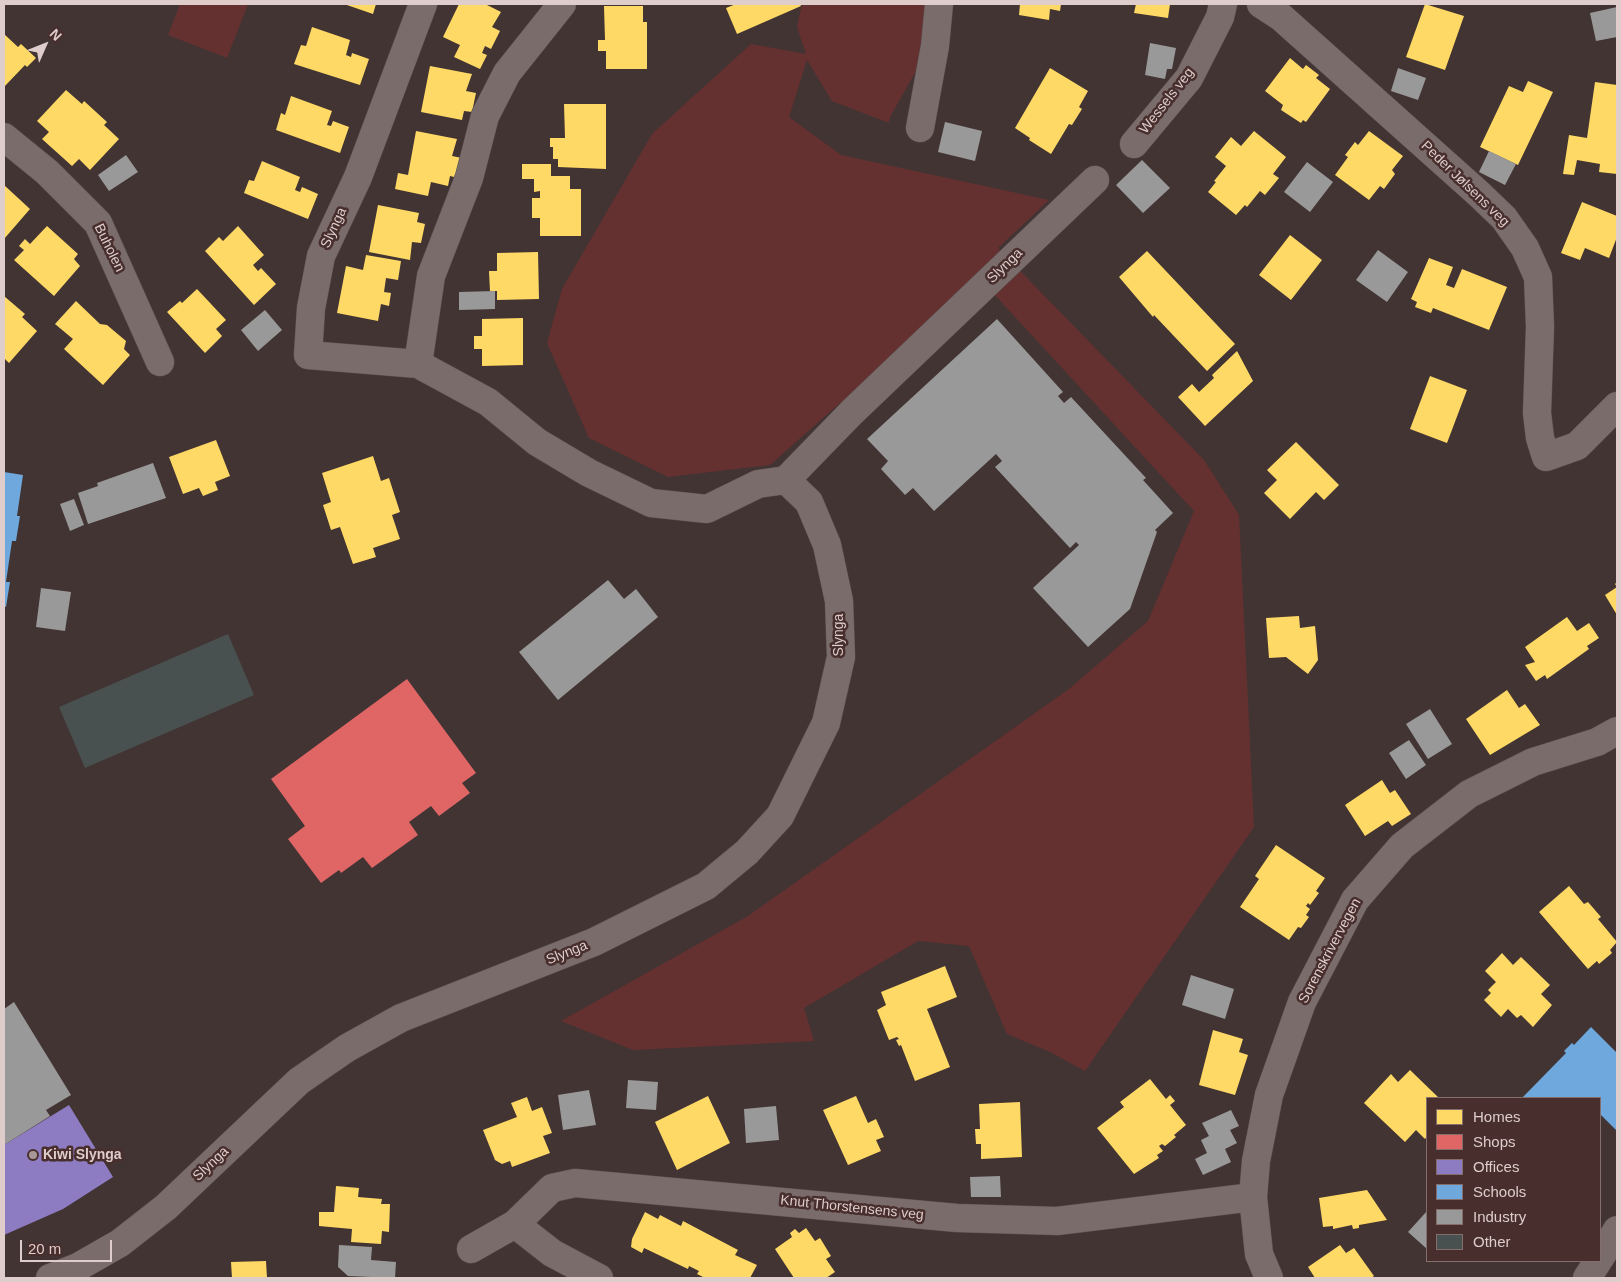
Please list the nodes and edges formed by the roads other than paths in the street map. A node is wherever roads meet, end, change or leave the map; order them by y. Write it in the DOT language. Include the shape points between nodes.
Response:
graph roads {
  1 [pos="423,4"];
  2 [pos="562,4"];
  3 [pos="939,4"];
  4 [pos="1223,4"];
  5 [pos="1262,4"];
  6 [pos="920,128"];
  7 [pos="4,137"];
  8 [pos="1134,144"];
  9 [pos="1095,180"];
  10 [pos="160,362"];
  11 [pos="418,364"];
  12 [pos="1617,406"];
  13 [pos="786,480"];
  14 [pos="1617,731"];
  15 [pos="1253,1197"];
  16 [pos="514,1224"];
  17 [pos="1617,1230"];
  18 [pos="471,1248"];
  19 [pos="1601,1257"];
  20 [pos="1598,1262"];
  21 [pos="50,1278"];
  22 [pos="599,1278"];
  23 [pos="1269,1278"];
  24 [pos="1587,1278"];
  1 -- 11 [label="street, Slynga" via="358,177 321,256 311,308 308,355"];
  2 -- 11 [label="street" via="507,73 486,116 469,178 431,276"];
  3 -- 6 [label="street"];
  4 -- 8 [label="street, Wessels veg" via="1220,17 1189,78"];
  5 -- 12 [label="street, Peder Jølsens veg" via="1281,17 1480,194 1504,218 1525,248 1538,277 1537,413 1546,457 1577,446"];
  7 -- 10 [label="street, Buholen" via="47,172 98,223"];
  9 -- 13 [label="street, Slynga" via="852,412"];
  11 -- 13 [label="street, Slynga" via="488,402 544,447 651,503 707,509 758,484"];
  13 -- 21 [label="street, Slynga" via="809,502 827,545 839,601 841,657 826,723 780,816 747,852 706,886 594,942 401,1018 348,1048 298,1081 166,1207 120,1243 78,1267"];
  14 -- 15 [label="street, Sorenskrivervegen" via="1597,742 1532,762 1469,794 1402,846 1355,900 1302,1002 1269,1095 1256,1161"];
  15 -- 16 [label="street, Knut Thorstensens veg" via="1057,1221 957,1218 575,1183 552,1188"];
  15 -- 23 [label="street, Sorenskrivervegen" via="1259,1254"];
  16 -- 18 [label="street, Knut Thorstensens veg"];
  16 -- 22 [label="street" via="552,1253"];
  17 -- 19 [label="street"];
  20 -- 24 [label="street"];
}
